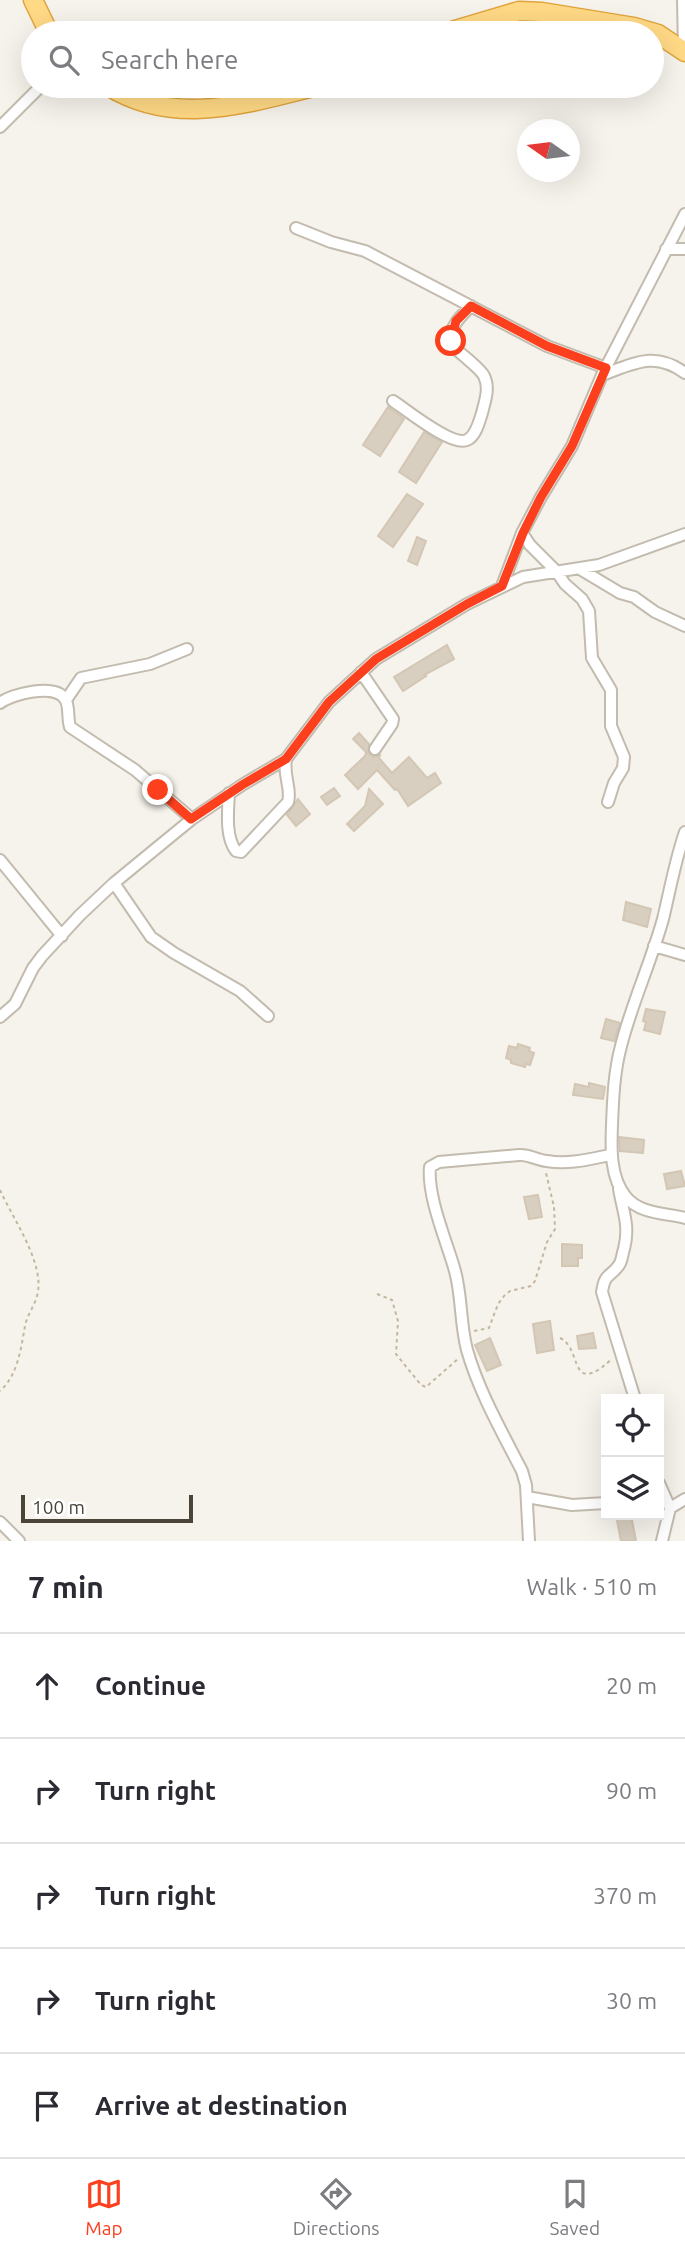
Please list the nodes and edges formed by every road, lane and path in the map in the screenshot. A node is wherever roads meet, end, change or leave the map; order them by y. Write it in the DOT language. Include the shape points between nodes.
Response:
graph roads {
  1 [pos="33,0"];
  2 [pos="683,0"];
  3 [pos="43,21"];
  4 [pos="484,21"];
  5 [pos="597,21"];
  6 [pos="664,38"];
  7 [pos="685,52"];
  8 [pos="29,98"];
  9 [pos="135,98"];
  10 [pos="262,98"];
  11 [pos="0,127"];
  12 [pos="685,214"];
  13 [pos="296,228"];
  14 [pos="666,249"];
  15 [pos="685,249"];
  16 [pos="471,306"];
  17 [pos="604,372"];
  18 [pos="685,373"];
  19 [pos="393,401"];
  20 [pos="523,533"];
  21 [pos="685,534"];
  22 [pos="580,569"];
  23 [pos="556,571"];
  24 [pos="502,586"];
  25 [pos="685,626"];
  26 [pos="187,649"];
  27 [pos="361,672"];
  28 [pos="66,700"];
  29 [pos="0,703"];
  30 [pos="375,749"];
  31 [pos="286,759"];
  32 [pos="229,793"];
  33 [pos="608,802"];
  34 [pos="191,819"];
  35 [pos="685,832"];
  36 [pos="0,860"];
  37 [pos="114,883"];
  38 [pos="62,936"];
  39 [pos="654,946"];
  40 [pos="685,955"];
  41 [pos="268,1016"];
  42 [pos="0,1017"];
  43 [pos="610,1154"];
  44 [pos="544,1161"];
  45 [pos="618,1181"];
  46 [pos="0,1190"];
  47 [pos="685,1218"];
  48 [pos="377,1294"];
  49 [pos="464,1333"];
  50 [pos="560,1338"];
  51 [pos="467,1350"];
  52 [pos="623,1355"];
  53 [pos="0,1391"];
  54 [pos="634,1394"];
  55 [pos="527,1497"];
  56 [pos="685,1499"];
  57 [pos="601,1503"];
  58 [pos="665,1503"];
  59 [pos="0,1522"];
  60 [pos="664,1536"];
  61 [pos="19,1541"];
  62 [pos="529,1541"];
  63 [pos="673,1541"];
  1 -- 3 [label="highway"];
  2 -- 7 [label="street"];
  4 -- 5 [label="highway" via="519,10"];
  6 -- 7 [label="highway"];
  8 -- 11 [label="street"];
  9 -- 10 [label="highway" via="207,110"];
  12 -- 14 [label="street"];
  13 -- 16 [label="street" via="365,251"];
  14 -- 15 [label="street"];
  14 -- 17 [label="street"];
  16 -- 17 [label="street"];
  16 -- 19 [label="street" via="456,321 451,341 485,378 487,390 476,431 468,440 458,442"];
  17 -- 18 [label="street" via="658,360"];
  17 -- 20 [label="street" via="572,446"];
  20 -- 23 [label="street"];
  20 -- 24 [label="street"];
  21 -- 22 [label="street"];
  22 -- 23 [label="street"];
  22 -- 25 [label="street"];
  23 -- 24 [label="street"];
  23 -- 33 [label="street" via="589,611 592,658 611,690 611,726 624,757"];
  24 -- 27 [label="street" via="395,646"];
  26 -- 28 [label="street" via="150,664 80,678"];
  27 -- 30 [label="street" via="393,719"];
  27 -- 31 [label="street" via="329,702"];
  28 -- 29 [label="street" via="47,690"];
  28 -- 34 [label="street" via="71,727 135,769"];
  31 -- 32 [label="street"];
  31 -- 32 [label="street" via="289,799 241,852 232,846"];
  32 -- 34 [label="street"];
  34 -- 37 [label="street"];
  35 -- 39 [label="street"];
  36 -- 38 [label="street"];
  37 -- 38 [label="street"];
  37 -- 41 [label="street" via="151,937 240,991"];
  38 -- 42 [label="street" via="33,968 15,1004"];
  39 -- 40 [label="street"];
  39 -- 43 [label="street" via="620,1047"];
  43 -- 44 [label="street" via="584,1161"];
  43 -- 45 [label="street"];
  44 -- 49 [label="path" via="556,1219 535,1281 504,1296 489,1328"];
  44 -- 49 [label="street" via="519,1155 439,1162 430,1167 458,1283"];
  45 -- 47 [label="street" via="626,1197 640,1208"];
  45 -- 52 [label="street" via="628,1236 621,1262 609,1273 602,1292"];
  46 -- 53 [label="path" via="37,1268 39,1283 12,1377"];
  48 -- 51 [label="path" via="392,1300 398,1321 396,1354 421,1385 434,1381"];
  49 -- 51 [label="street"];
  50 -- 52 [label="path" via="570,1344 582,1373 589,1374"];
  51 -- 55 [label="street" via="522,1471"];
  52 -- 54 [label="street"];
  55 -- 57 [label="street" via="572,1505"];
  55 -- 62 [label="street"];
  56 -- 58 [label="street"];
  58 -- 60 [label="street"];
  59 -- 61 [label="street"];
  60 -- 63 [label="street"];
}
